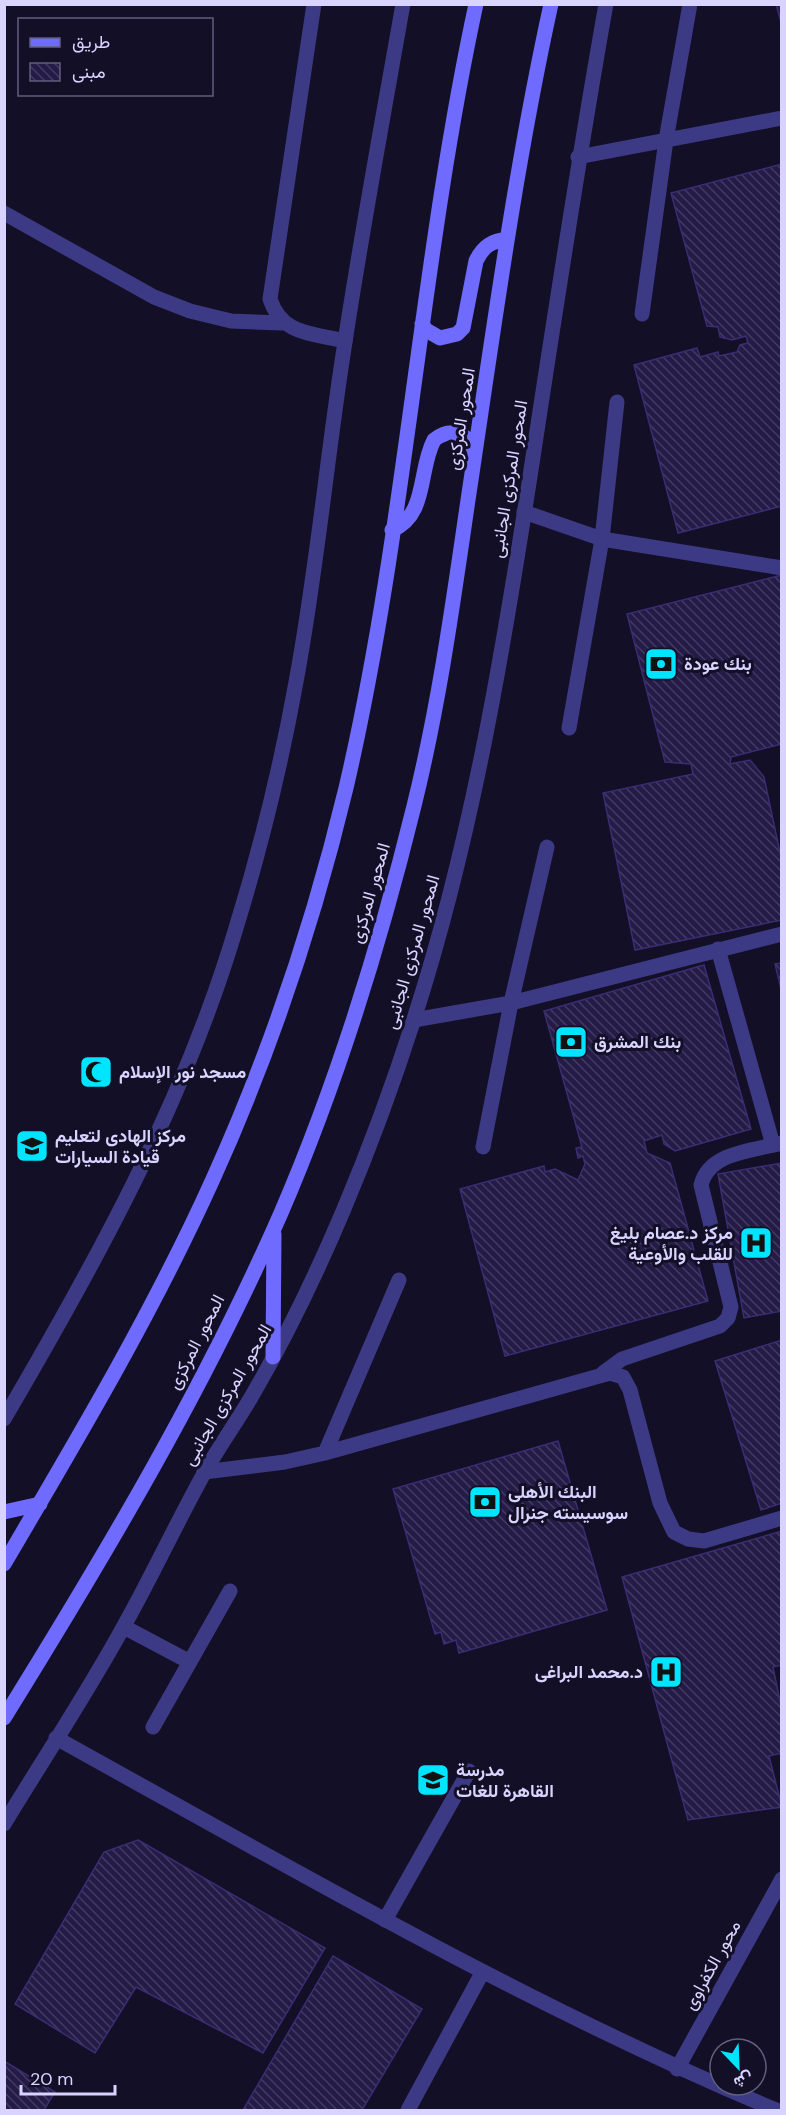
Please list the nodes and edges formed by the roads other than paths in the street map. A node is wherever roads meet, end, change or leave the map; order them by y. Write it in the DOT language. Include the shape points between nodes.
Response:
graph roads {
  1 [pos="314,4"];
  2 [pos="403,4"];
  3 [pos="476,4"];
  4 [pos="551,4"];
  5 [pos="606,4"];
  6 [pos="690,4"];
  7 [pos="782,118"];
  8 [pos="666,140"];
  9 [pos="578,157"];
  10 [pos="4,213"];
  11 [pos="507,239"];
  12 [pos="642,314"];
  13 [pos="282,323"];
  14 [pos="422,324"];
  15 [pos="345,341"];
  16 [pos="617,402"];
  17 [pos="475,452"];
  18 [pos="524,512"];
  19 [pos="392,530"];
  20 [pos="602,539"];
  21 [pos="782,568"];
  22 [pos="569,728"];
  23 [pos="547,847"];
  24 [pos="782,934"];
  25 [pos="718,949"];
  26 [pos="511,1003"];
  27 [pos="414,1020"];
  28 [pos="777,1144"];
  29 [pos="483,1147"];
  30 [pos="274,1227"];
  31 [pos="399,1280"];
  32 [pos="273,1357"];
  33 [pos="603,1373"];
  34 [pos="4,1419"];
  35 [pos="324,1453"];
  36 [pos="204,1473"];
  37 [pos="40,1504"];
  38 [pos="4,1512"];
  39 [pos="782,1518"];
  40 [pos="4,1564"];
  41 [pos="230,1591"];
  42 [pos="124,1628"];
  43 [pos="190,1662"];
  44 [pos="4,1718"];
  45 [pos="153,1727"];
  46 [pos="56,1738"];
  47 [pos="469,1771"];
  48 [pos="4,1824"];
  49 [pos="782,1879"];
  50 [pos="385,1920"];
  51 [pos="482,1973"];
  52 [pos="677,2069"];
  53 [pos="408,2110"];
  54 [pos="776,2110"];
  1 -- 13 [label="street" via="271,282 270,299"];
  2 -- 15 [label="street"];
  3 -- 14 [label="main road" via="449,139"];
  4 -- 11 [label="main road, المحور المركزى"];
  5 -- 9 [label="street, المحور المركزى الجانبى"];
  6 -- 8 [label="street"];
  7 -- 8 [label="street"];
  8 -- 9 [label="street"];
  8 -- 12 [label="street"];
  9 -- 18 [label="street, المحور المركزى الجانبى"];
  10 -- 13 [label="street" via="154,297 231,321"];
  11 -- 14 [label="main road" via="496,240 480,252 463,328 449,338 440,338"];
  11 -- 17 [label="main road, المحور المركزى"];
  13 -- 15 [label="street"];
  14 -- 19 [label="main road"];
  15 -- 34 [label="street" via="297,679 271,807 235,932 192,1054 140,1174 80,1289"];
  16 -- 20 [label="street"];
  17 -- 19 [label="main road" via="472,444 458,433 448,432 434,440 412,515"];
  17 -- 30 [label="main road, المحور المركزى" via="445,659 415,804 378,941 333,1078"];
  18 -- 20 [label="street"];
  18 -- 27 [label="street, المحور المركزى الجانبى" via="478,779"];
  19 -- 37 [label="main road" via="346,787 311,916 267,1049 213,1179 153,1302"];
  20 -- 21 [label="street"];
  20 -- 22 [label="street"];
  23 -- 26 [label="street"];
  24 -- 25 [label="street"];
  25 -- 26 [label="street"];
  25 -- 28 [label="street"];
  26 -- 27 [label="street"];
  26 -- 29 [label="street"];
  27 -- 32 [label="street, المحور المركزى الجانبى" via="365,1154 314,1275"];
  28 -- 33 [label="street" via="726,1157 704,1173 701,1185 731,1307 728,1318 720,1326 622,1359"];
  30 -- 32 [label="main road"];
  30 -- 44 [label="main road, المحور المركزى" via="218,1346 106,1555"];
  31 -- 35 [label="street"];
  32 -- 36 [label="street, المحور المركزى الجانبى"];
  33 -- 35 [label="street"];
  33 -- 39 [label="street" via="617,1374 627,1383 660,1503 674,1532 704,1541"];
  35 -- 36 [label="street"];
  36 -- 42 [label="street, المحور المركزى الجانبى"];
  37 -- 38 [label="main road"];
  37 -- 40 [label="main road"];
  41 -- 43 [label="street"];
  42 -- 43 [label="street"];
  42 -- 46 [label="street, المحور المركزى الجانبى"];
  43 -- 45 [label="street"];
  46 -- 48 [label="street, المحور المركزى الجانبى"];
  46 -- 50 [label="street"];
  47 -- 50 [label="street"];
  49 -- 52 [label="street, محور الكفراوى"];
  50 -- 51 [label="street"];
  51 -- 52 [label="street"];
  51 -- 53 [label="street"];
  52 -- 54 [label="street"];
}
